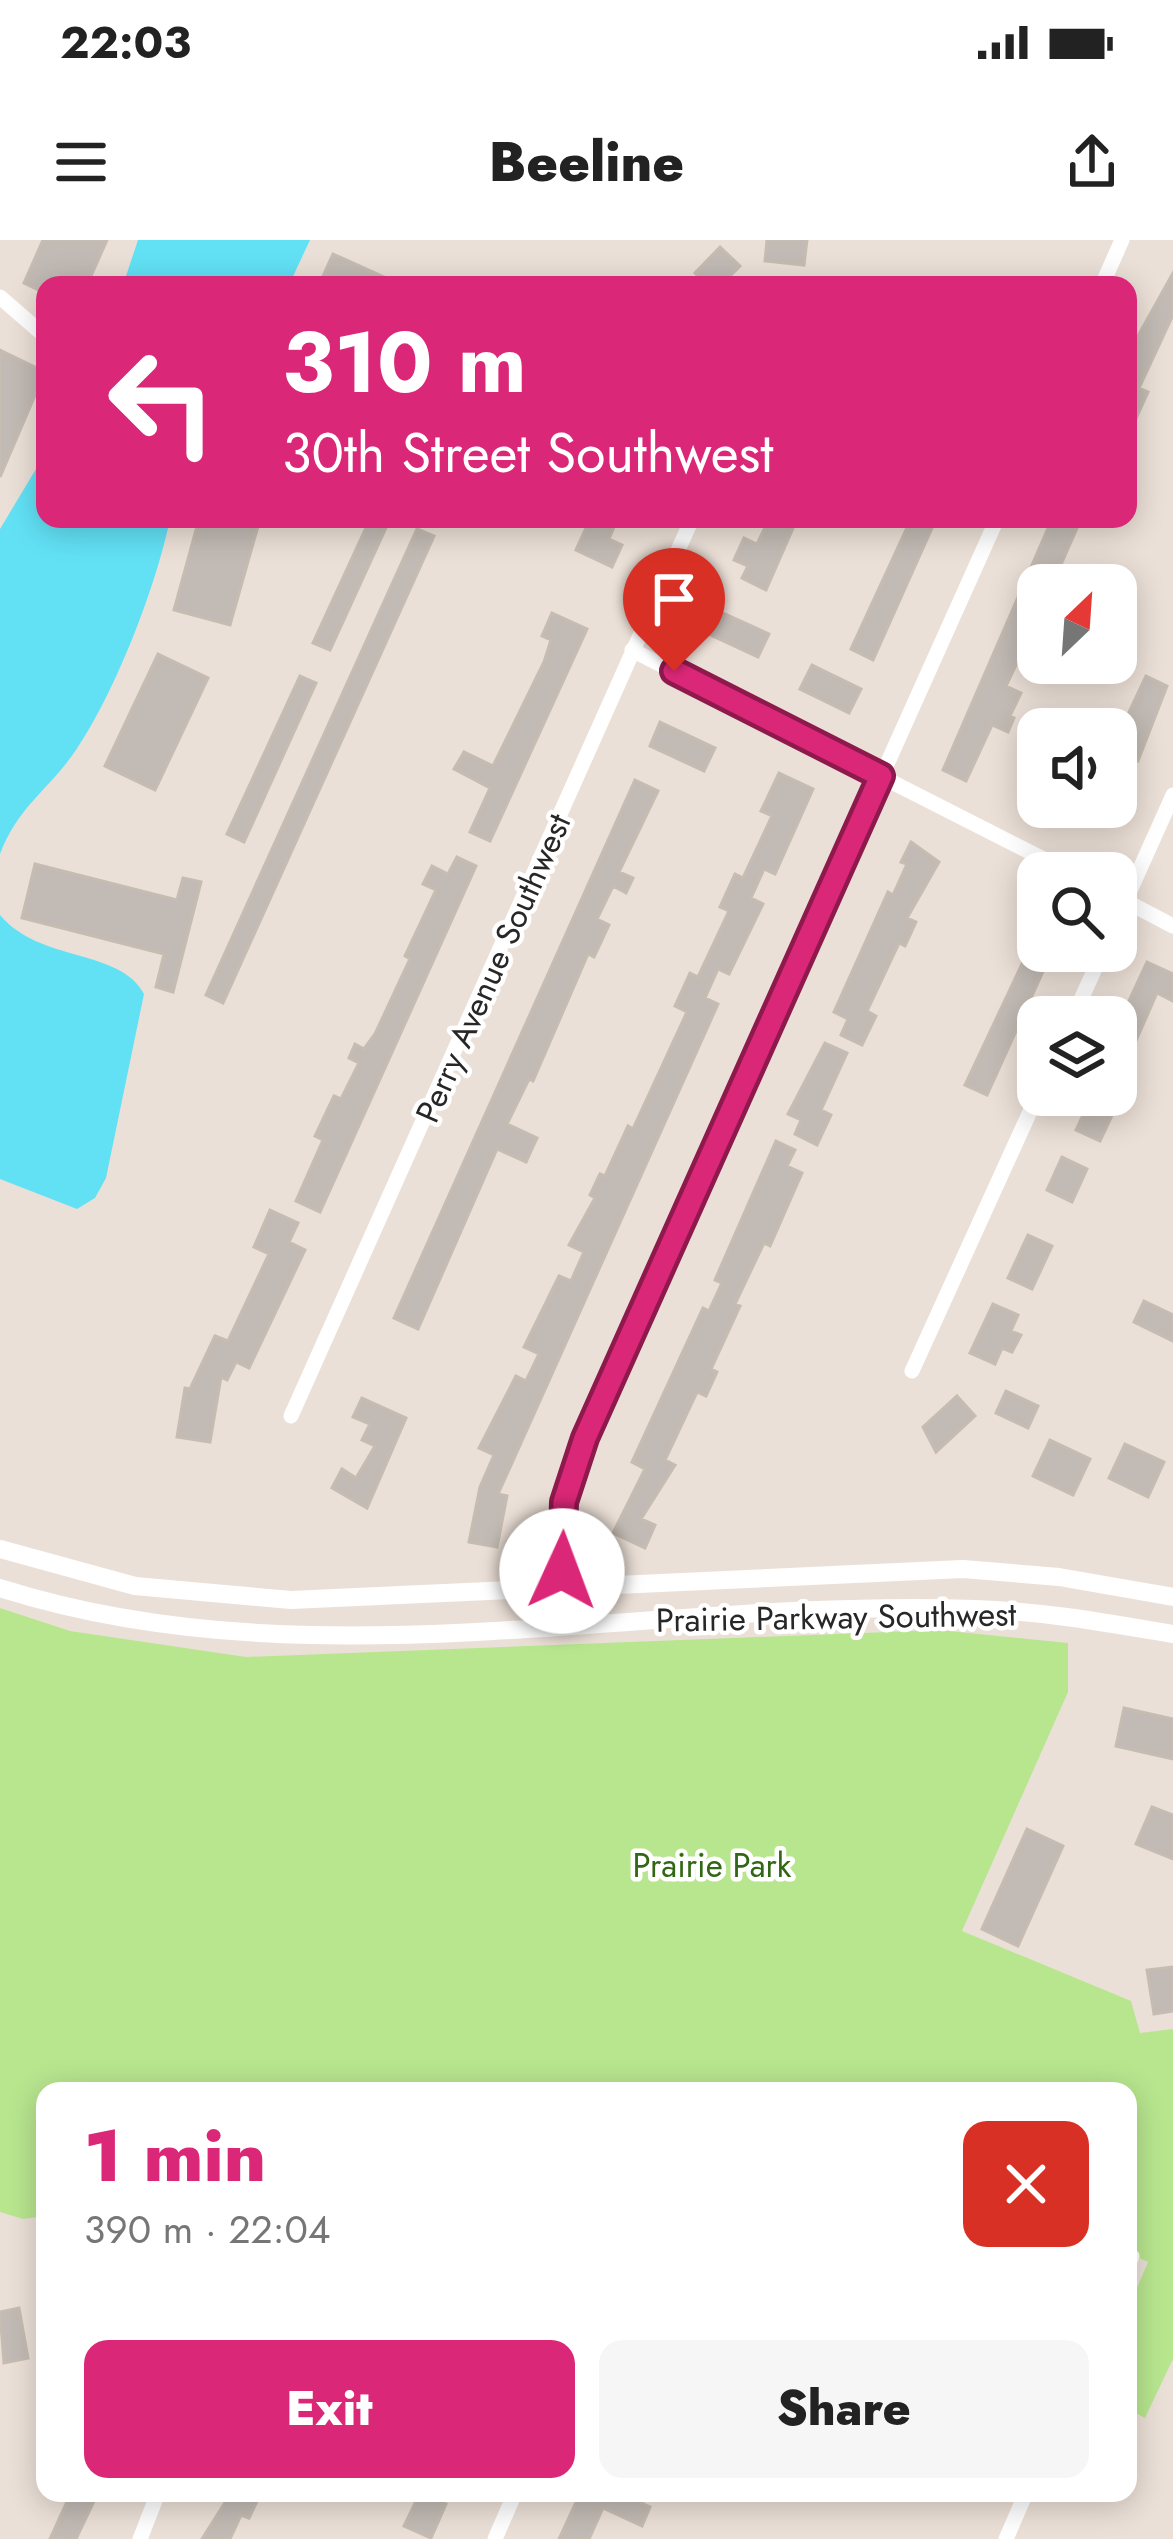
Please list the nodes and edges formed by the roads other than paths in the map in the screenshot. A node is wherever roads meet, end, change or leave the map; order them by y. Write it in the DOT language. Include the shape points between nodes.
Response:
graph roads {
  1 [pos="1122,240"];
  2 [pos="1106,276"];
  3 [pos="0,297"];
  4 [pos="36,328"];
  5 [pos="688,528"];
  6 [pos="993,528"];
  7 [pos="632,650"];
  8 [pos="881,776"];
  9 [pos="1173,795"];
  10 [pos="1030,852"];
  11 [pos="1137,867"];
  12 [pos="1137,907"];
  13 [pos="1173,926"];
  14 [pos="1028,1116"];
  15 [pos="912,1371"];
  16 [pos="290,1416"];
  17 [pos="0,1550"];
  18 [pos="0,1588"];
  19 [pos="561,1588"];
  20 [pos="1173,1597"];
  21 [pos="565,1624"];
  22 [pos="1173,1634"];
  23 [pos="154,2502"];
  24 [pos="511,2502"];
  25 [pos="1022,2502"];
  26 [pos="140,2539"];
  27 [pos="495,2539"];
  28 [pos="1006,2539"];
  1 -- 2 [label="street"];
  3 -- 4 [label="street"];
  5 -- 7 [label="street, Perry Avenue Southwest"];
  6 -- 8 [label="street"];
  7 -- 8 [label="street"];
  7 -- 16 [label="street, Perry Avenue Southwest"];
  8 -- 10 [label="street"];
  8 -- 19 [label="street" via="585,1438 564,1502"];
  9 -- 11 [label="street"];
  12 -- 13 [label="street"];
  14 -- 15 [label="street"];
  17 -- 19 [label="street, Prairie Parkway Southwest" via="206,1596"];
  18 -- 21 [label="street, Prairie Parkway Southwest" via="100,1616 223,1634"];
  19 -- 20 [label="street, Prairie Parkway Southwest" via="963,1569"];
  19 -- 21 [label="street"];
  21 -- 22 [label="street, Prairie Parkway Southwest" via="975,1609"];
  23 -- 26 [label="street"];
  24 -- 27 [label="street"];
  25 -- 28 [label="street"];
}
